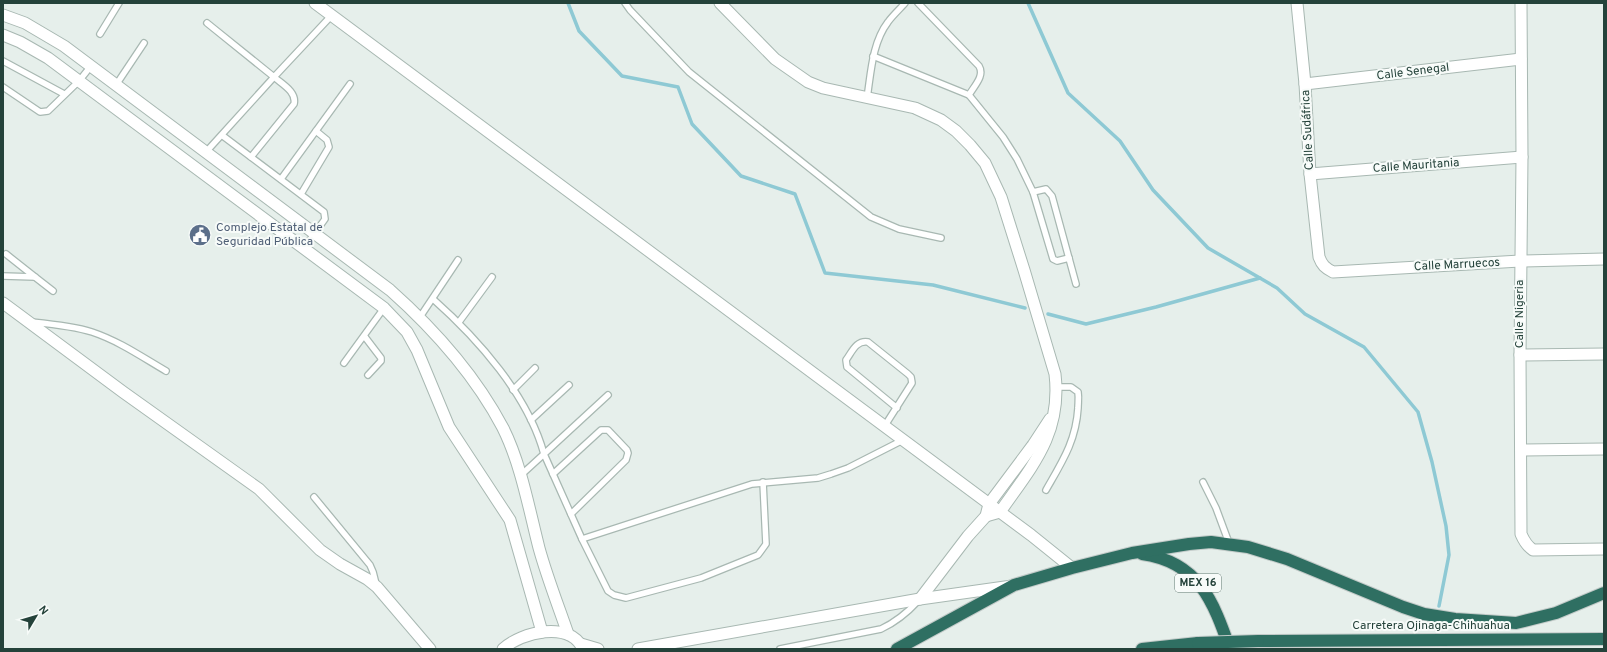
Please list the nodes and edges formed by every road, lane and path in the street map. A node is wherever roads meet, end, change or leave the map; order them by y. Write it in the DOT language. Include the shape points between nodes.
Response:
graph roads {
  1 [pos="119,3"];
  2 [pos="315,3"];
  3 [pos="625,3"];
  4 [pos="720,3"];
  5 [pos="905,3"];
  6 [pos="918,3"];
  7 [pos="1297,3"];
  8 [pos="1522,3"];
  9 [pos="3,15"];
  10 [pos="332,15"];
  11 [pos="206,23"];
  12 [pos="100,34"];
  13 [pos="3,35"];
  14 [pos="144,43"];
  15 [pos="873,56"];
  16 [pos="1521,59"];
  17 [pos="3,61"];
  18 [pos="91,66"];
  19 [pos="274,77"];
  20 [pos="79,81"];
  21 [pos="350,84"];
  22 [pos="1305,84"];
  23 [pos="116,85"];
  24 [pos="3,87"];
  25 [pos="64,94"];
  26 [pos="969,95"];
  27 [pos="867,98"];
  28 [pos="316,131"];
  29 [pos="222,136"];
  30 [pos="206,152"];
  31 [pos="251,157"];
  32 [pos="1522,157"];
  33 [pos="1310,174"];
  34 [pos="281,179"];
  35 [pos="1033,192"];
  36 [pos="301,194"];
  37 [pos="315,234"];
  38 [pos="941,238"];
  39 [pos="304,248"];
  40 [pos="6,254"];
  41 [pos="1319,257"];
  42 [pos="1069,258"];
  43 [pos="1604,259"];
  44 [pos="458,260"];
  45 [pos="1520,262"];
  46 [pos="3,276"];
  47 [pos="35,277"];
  48 [pos="492,277"];
  49 [pos="1076,284"];
  50 [pos="53,292"];
  51 [pos="433,299"];
  52 [pos="3,303"];
  53 [pos="384,308"];
  54 [pos="420,317"];
  55 [pos="27,321"];
  56 [pos="459,322"];
  57 [pos="365,337"];
  58 [pos="1520,354"];
  59 [pos="1604,354"];
  60 [pos="344,363"];
  61 [pos="535,368"];
  62 [pos="166,371"];
  63 [pos="368,375"];
  64 [pos="569,385"];
  65 [pos="1056,386"];
  66 [pos="513,390"];
  67 [pos="608,395"];
  68 [pos="897,408"];
  69 [pos="1055,412"];
  70 [pos="531,420"];
  71 [pos="884,427"];
  72 [pos="903,440"];
  73 [pos="1604,449"];
  74 [pos="1521,450"];
  75 [pos="544,454"];
  76 [pos="553,474"];
  77 [pos="521,475"];
  78 [pos="763,482"];
  79 [pos="1203,482"];
  80 [pos="1046,490"];
  81 [pos="314,497"];
  82 [pos="989,504"];
  83 [pos="1000,512"];
  84 [pos="571,514"];
  85 [pos="986,516"];
  86 [pos="582,539"];
  87 [pos="1229,543"];
  88 [pos="1604,549"];
  89 [pos="1132,553"];
  90 [pos="1072,568"];
  91 [pos="1014,585"];
  92 [pos="376,587"];
  93 [pos="1604,593"];
  94 [pos="920,599"];
  95 [pos="542,632"];
  96 [pos="568,634"];
  97 [pos="1604,639"];
  98 [pos="582,647"];
  99 [pos="430,649"];
  100 [pos="503,649"];
  101 [pos="598,649"];
  102 [pos="638,649"];
  103 [pos="780,649"];
  104 [pos="897,649"];
  105 [pos="1142,649"];
  106 [pos="1230,649"];
  1 -- 12 [label="lane"];
  2 -- 10 [label="street"];
  3 -- 38 [label="lane" via="688,72 871,217 899,229"];
  4 -- 27 [label="street" via="791,72 823,88"];
  5 -- 15 [label="lane" via="888,22"];
  6 -- 26 [label="lane" via="981,69 981,76"];
  7 -- 22 [label="street, Calle Sudáfrica"];
  8 -- 16 [label="street, Calle Nigeria"];
  9 -- 18 [label="street" via="44,34"];
  10 -- 19 [label="lane"];
  10 -- 71 [label="street"];
  11 -- 19 [label="lane"];
  13 -- 20 [label="street" via="48,58"];
  14 -- 23 [label="lane"];
  15 -- 26 [label="lane"];
  15 -- 27 [label="lane"];
  16 -- 22 [label="street, Calle Senegal"];
  16 -- 32 [label="street, Calle Nigeria"];
  17 -- 25 [label="lane"];
  18 -- 20 [label="lane"];
  18 -- 23 [label="street"];
  19 -- 29 [label="lane"];
  19 -- 31 [label="lane" via="293,94 294,104"];
  20 -- 25 [label="lane"];
  20 -- 39 [label="street"];
  21 -- 28 [label="lane"];
  22 -- 33 [label="street, Calle Sudáfrica"];
  23 -- 30 [label="street"];
  24 -- 25 [label="lane" via="40,112 48,111"];
  26 -- 35 [label="lane" via="1007,142"];
  27 -- 65 [label="street" via="915,108 941,120 956,130 985,163 1001,197 1055,374"];
  28 -- 34 [label="lane"];
  28 -- 36 [label="lane" via="327,140 329,147"];
  29 -- 30 [label="lane"];
  29 -- 31 [label="lane"];
  30 -- 37 [label="street"];
  31 -- 34 [label="lane"];
  32 -- 33 [label="street, Calle Mauritania"];
  32 -- 45 [label="street, Calle Nigeria"];
  33 -- 41 [label="street, Calle Sudáfrica"];
  34 -- 36 [label="lane"];
  35 -- 42 [label="lane" via="1046,189 1052,196"];
  35 -- 42 [label="lane" via="1053,259 1057,262"];
  36 -- 37 [label="lane" via="324,212 325,219"];
  37 -- 39 [label="lane"];
  37 -- 54 [label="street" via="390,290"];
  39 -- 53 [label="street"];
  40 -- 47 [label="lane"];
  41 -- 45 [label="street, Calle Marruecos" via="1326,269 1333,272"];
  42 -- 49 [label="lane"];
  43 -- 45 [label="street, Calle Marruecos"];
  44 -- 51 [label="lane"];
  45 -- 58 [label="street, Calle Nigeria"];
  46 -- 47 [label="lane"];
  47 -- 50 [label="lane"];
  48 -- 56 [label="lane"];
  51 -- 54 [label="lane"];
  51 -- 56 [label="lane"];
  52 -- 55 [label="street"];
  53 -- 57 [label="lane"];
  53 -- 95 [label="street" via="407,332 449,427 510,520"];
  54 -- 77 [label="street" via="460,361 484,397 503,430"];
  55 -- 62 [label="lane" via="91,331"];
  55 -- 92 [label="street" via="259,489 320,550"];
  56 -- 66 [label="lane" via="477,341"];
  57 -- 60 [label="lane"];
  57 -- 63 [label="lane" via="381,358 381,362"];
  58 -- 59 [label="street"];
  58 -- 74 [label="street, Calle Nigeria"];
  61 -- 66 [label="lane"];
  64 -- 70 [label="lane"];
  65 -- 69 [label="street"];
  65 -- 80 [label="lane" via="1071,387 1078,392 1077,420 1074,437"];
  66 -- 70 [label="lane"];
  67 -- 75 [label="lane"];
  68 -- 68 [label="lane" via="847,367 846,360 861,342 868,342 911,377 912,384"];
  68 -- 71 [label="lane"];
  69 -- 82 [label="street"];
  69 -- 83 [label="street" via="1046,443"];
  70 -- 75 [label="lane" via="540,437"];
  71 -- 72 [label="street"];
  72 -- 78 [label="lane" via="848,468 818,478"];
  72 -- 82 [label="street"];
  73 -- 74 [label="street"];
  74 -- 88 [label="street, Calle Nigeria" via="1521,534 1528,547 1533,550"];
  75 -- 76 [label="lane"];
  75 -- 77 [label="lane"];
  76 -- 84 [label="lane"];
  76 -- 84 [label="lane" via="600,430 608,430 627,450 626,460"];
  77 -- 96 [label="street" via="539,548"];
  78 -- 86 [label="lane"];
  78 -- 86 [label="lane" via="766,544 763,550 751,559 701,578 621,598 608,591"];
  79 -- 87 [label="lane"];
  81 -- 92 [label="lane" via="370,566"];
  82 -- 83 [label="street"];
  82 -- 85 [label="street"];
  83 -- 85 [label="street"];
  83 -- 90 [label="street"];
  84 -- 86 [label="lane"];
  85 -- 94 [label="street"];
  87 -- 89 [label="highway" via="1188,544"];
  87 -- 93 [label="highway" via="1287,559 1365,593 1417,612 1455,619 1516,623 1556,613"];
  89 -- 90 [label="highway"];
  89 -- 106 [label="highway, MEX 16" via="1157,556 1178,565 1192,576 1216,610"];
  90 -- 91 [label="highway"];
  91 -- 94 [label="street"];
  91 -- 104 [label="highway"];
  92 -- 99 [label="street"];
  94 -- 102 [label="street"];
  94 -- 103 [label="lane" via="892,624 881,629"];
  95 -- 96 [label="street"];
  95 -- 100 [label="street" via="523,636"];
  96 -- 98 [label="street"];
  97 -- 105 [label="highway, Carretera Ojinaga-Chihuahua, bridge" via="1258,641 1198,643"];
  98 -- 101 [label="street"];
}
